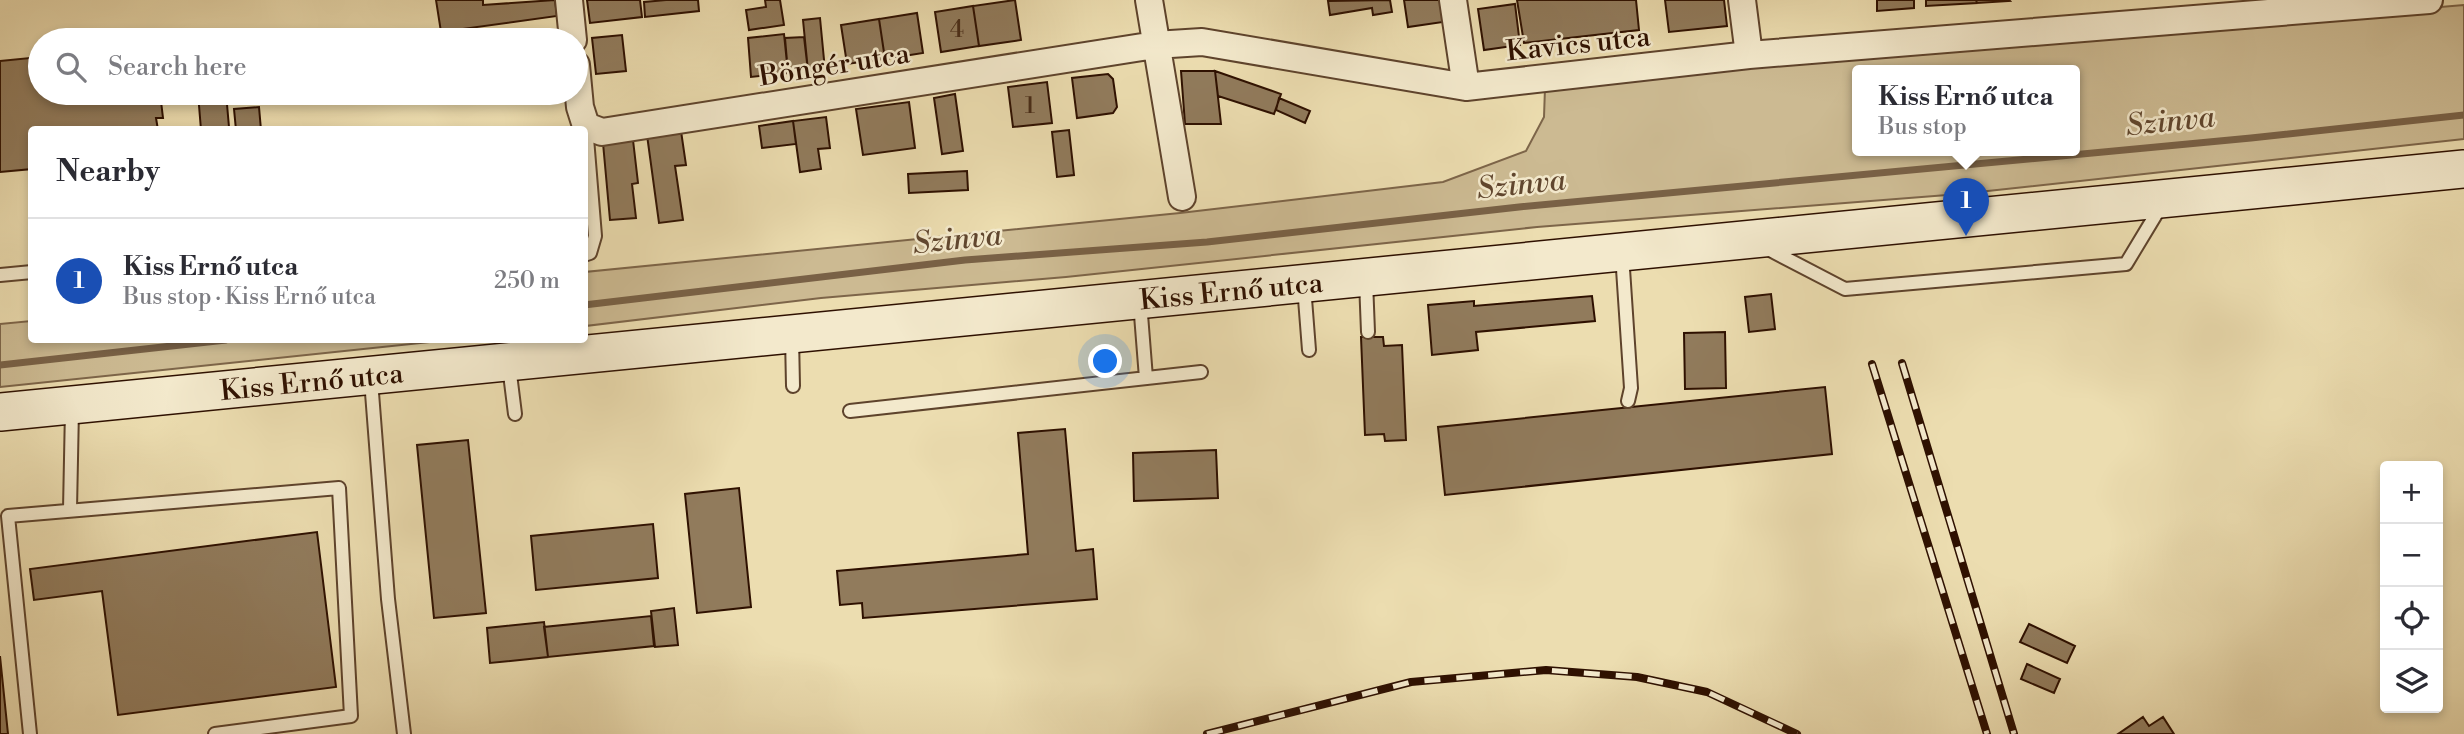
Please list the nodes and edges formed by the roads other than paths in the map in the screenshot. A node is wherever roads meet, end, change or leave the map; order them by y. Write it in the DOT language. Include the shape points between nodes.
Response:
graph roads {
  1 [pos="569,0"];
  2 [pos="1149,0"];
  3 [pos="1453,0"];
  4 [pos="1742,0"];
  5 [pos="2429,0"];
  6 [pos="2272,6"];
  7 [pos="572,28"];
  8 [pos="1155,45"];
  9 [pos="1749,55"];
  10 [pos="1465,87"];
  11 [pos="580,105"];
  12 [pos="586,126"];
  13 [pos="588,127"];
  14 [pos="588,154"];
  15 [pos="2464,169"];
  16 [pos="1182,197"];
  17 [pos="2165,199"];
  18 [pos="1752,240"];
  19 [pos="1622,250"];
  20 [pos="588,254"];
  21 [pos="28,272"];
  22 [pos="0,275"];
  23 [pos="1366,277"];
  24 [pos="1304,282"];
  25 [pos="1140,298"];
  26 [pos="1368,332"];
  27 [pos="792,333"];
  28 [pos="1309,350"];
  29 [pos="508,362"];
  30 [pos="1202,372"];
  31 [pos="371,376"];
  32 [pos="1146,378"];
  33 [pos="793,386"];
  34 [pos="1629,401"];
  35 [pos="72,405"];
  36 [pos="850,411"];
  37 [pos="0,412"];
  38 [pos="515,414"];
  39 [pos="70,509"];
  40 [pos="30,734"];
  41 [pos="215,734"];
  42 [pos="404,734"];
  1 -- 7 [label="street"];
  2 -- 8 [label="street"];
  3 -- 10 [label="street"];
  4 -- 9 [label="street"];
  5 -- 6 [label="street, Kavics utca"];
  6 -- 9 [label="street, Kavics utca"];
  8 -- 10 [label="street, Kavics utca" via="1202,42"];
  8 -- 13 [label="street, Böngér utca" via="602,132"];
  8 -- 16 [label="street"];
  9 -- 10 [label="street, Kavics utca"];
  11 -- 12 [label="street"];
  14 -- 20 [label="lane" via="594,236"];
  15 -- 17 [label="street, Kiss Ernő utca"];
  17 -- 18 [label="street, Kiss Ernő utca"];
  17 -- 18 [label="lane" via="2126,264 1845,289"];
  18 -- 19 [label="street, Kiss Ernő utca"];
  19 -- 23 [label="street, Kiss Ernő utca"];
  19 -- 34 [label="lane"];
  21 -- 22 [label="lane"];
  23 -- 24 [label="street, Kiss Ernő utca"];
  23 -- 26 [label="lane"];
  24 -- 25 [label="street, Kiss Ernő utca"];
  24 -- 28 [label="lane"];
  25 -- 27 [label="street, Kiss Ernő utca"];
  25 -- 32 [label="lane"];
  27 -- 29 [label="street, Kiss Ernő utca"];
  27 -- 33 [label="lane"];
  29 -- 31 [label="street, Kiss Ernő utca"];
  29 -- 38 [label="lane"];
  30 -- 32 [label="lane"];
  31 -- 35 [label="street, Kiss Ernő utca"];
  31 -- 42 [label="lane" via="388,599"];
  32 -- 36 [label="lane"];
  35 -- 37 [label="street, Kiss Ernő utca"];
  35 -- 39 [label="lane"];
  39 -- 40 [label="lane" via="8,516"];
  39 -- 41 [label="lane" via="339,488 351,716"];
}
